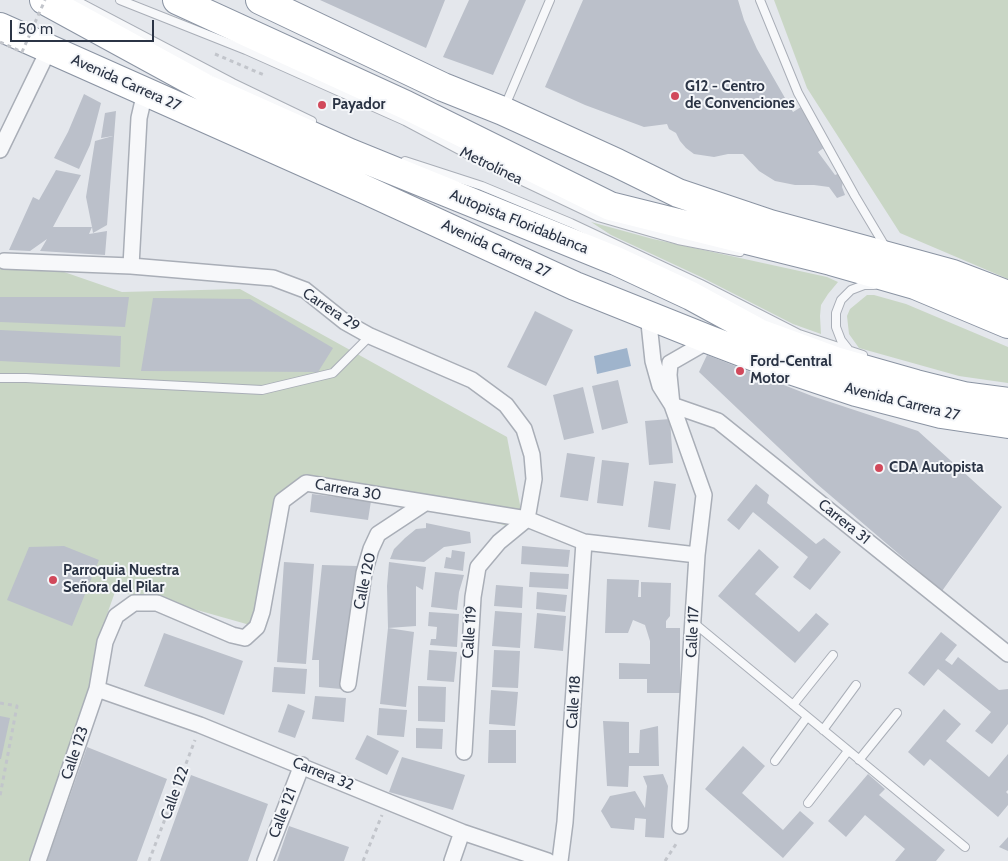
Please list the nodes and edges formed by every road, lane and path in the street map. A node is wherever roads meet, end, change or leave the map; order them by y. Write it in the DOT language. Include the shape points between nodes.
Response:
graph roads {
  1 [pos="45,0"];
  2 [pos="75,0"];
  3 [pos="120,0"];
  4 [pos="176,0"];
  5 [pos="260,0"];
  6 [pos="550,0"];
  7 [pos="760,0"];
  8 [pos="0,27"];
  9 [pos="0,42"];
  10 [pos="49,48"];
  11 [pos="213,53"];
  12 [pos="264,75"];
  13 [pos="443,87"];
  14 [pos="145,92"];
  15 [pos="503,111"];
  16 [pos="317,124"];
  17 [pos="0,150"];
  18 [pos="398,159"];
  19 [pos="366,190"];
  20 [pos="446,192"];
  21 [pos="610,206"];
  22 [pos="750,254"];
  23 [pos="891,257"];
  24 [pos="4,261"];
  25 [pos="131,266"];
  26 [pos="860,280"];
  27 [pos="1008,295"];
  28 [pos="648,314"];
  29 [pos="1008,324"];
  30 [pos="370,336"];
  31 [pos="710,340"];
  32 [pos="850,351"];
  33 [pos="871,358"];
  34 [pos="0,378"];
  35 [pos="1008,402"];
  36 [pos="672,405"];
  37 [pos="1008,424"];
  38 [pos="425,503"];
  39 [pos="521,523"];
  40 [pos="584,542"];
  41 [pos="697,555"];
  42 [pos="694,624"];
  43 [pos="105,642"];
  44 [pos="1008,654"];
  45 [pos="833,655"];
  46 [pos="348,684"];
  47 [pos="856,685"];
  48 [pos="97,689"];
  49 [pos="0,703"];
  50 [pos="793,705"];
  51 [pos="897,713"];
  52 [pos="808,717"];
  53 [pos="200,725"];
  54 [pos="823,730"];
  55 [pos="848,751"];
  56 [pos="464,752"];
  57 [pos="859,760"];
  58 [pos="775,761"];
  59 [pos="302,765"];
  60 [pos="0,796"];
  61 [pos="388,801"];
  62 [pos="808,803"];
  63 [pos="680,826"];
  64 [pos="462,832"];
  65 [pos="966,847"];
  66 [pos="38,861"];
  67 [pos="149,861"];
  68 [pos="264,861"];
  69 [pos="363,861"];
  70 [pos="452,861"];
  71 [pos="548,861"];
  72 [pos="560,861"];
  73 [pos="665,861"];
  1 -- 9 [label="path, bridge" via="22,52"];
  1 -- 20 [label="highway, Autopista Floridablanca" via="206,89"];
  2 -- 16 [label="lane"];
  3 -- 22 [label="lane, Metrolínea" via="246,50 405,121 598,217 678,240"];
  4 -- 21 [label="highway" via="406,105"];
  5 -- 13 [label="highway"];
  6 -- 15 [label="lane"];
  7 -- 23 [label="lane" via="798,92"];
  8 -- 10 [label="highway, Avenida Carrera 27"];
  10 -- 14 [label="highway, Avenida Carrera 27"];
  10 -- 17 [label="street"];
  11 -- 12 [label="path"];
  13 -- 15 [label="highway"];
  13 -- 21 [label="highway" via="529,142"];
  14 -- 19 [label="highway, Avenida Carrera 27"];
  14 -- 25 [label="street" via="139,118"];
  15 -- 23 [label="highway" via="678,193 770,224"];
  18 -- 32 [label="lane, Metrolínea" via="491,189 701,284 799,334"];
  19 -- 20 [label="highway" via="390,187"];
  19 -- 28 [label="highway, Avenida Carrera 27" via="575,286"];
  20 -- 35 [label="highway, Autopista Floridablanca" via="616,261 761,334 835,361 916,384 964,396"];
  21 -- 29 [label="highway" via="915,285"];
  23 -- 27 [label="highway" via="953,274"];
  24 -- 25 [label="street, Carrera 29"];
  25 -- 30 [label="street, Carrera 29" via="273,278 305,290 345,322"];
  26 -- 32 [label="lane" via="878,284 851,290 836,314 836,327"];
  28 -- 31 [label="highway, Avenida Carrera 27"];
  28 -- 36 [label="street" via="660,386"];
  30 -- 34 [label="lane" via="333,373 262,390"];
  30 -- 39 [label="street, Carrera 29" via="472,380 506,405 524,429 532,455 534,479"];
  31 -- 36 [label="street" via="670,363"];
  31 -- 37 [label="highway, Avenida Carrera 27" via="856,392 941,414"];
  32 -- 33 [label="lane, Metrolínea"];
  36 -- 41 [label="street, Calle 117" via="704,495"];
  36 -- 44 [label="street, Carrera 31" via="718,421"];
  38 -- 39 [label="street, Carrera 30"];
  38 -- 43 [label="street, Carrera 30" via="306,483 282,501 262,612 257,627 245,638 158,603 134,603 116,616"];
  38 -- 46 [label="street, Calle 120" via="378,534 371,549 364,573"];
  39 -- 40 [label="street, Carrera 30"];
  39 -- 56 [label="street, Calle 119" via="478,567 472,597"];
  40 -- 41 [label="street, Carrera 30"];
  40 -- 72 [label="street, Calle 118" via="566,822"];
  41 -- 42 [label="street, Calle 117"];
  42 -- 50 [label="lane"];
  42 -- 63 [label="street, Calle 117"];
  43 -- 48 [label="street, Calle 123"];
  45 -- 50 [label="lane"];
  47 -- 54 [label="lane"];
  48 -- 53 [label="street, Carrera 32"];
  48 -- 66 [label="street, Calle 123"];
  49 -- 60 [label="path" via="17,706"];
  50 -- 52 [label="lane"];
  51 -- 57 [label="lane"];
  52 -- 54 [label="lane"];
  52 -- 58 [label="lane"];
  53 -- 59 [label="street, Carrera 32"];
  53 -- 67 [label="path, Calle 122"];
  54 -- 55 [label="lane"];
  55 -- 57 [label="lane"];
  55 -- 62 [label="lane"];
  57 -- 65 [label="lane"];
  59 -- 61 [label="street, Carrera 32"];
  59 -- 68 [label="street, Calle 121"];
  61 -- 64 [label="street, Carrera 32"];
  61 -- 69 [label="path"];
  63 -- 73 [label="path" via="680,839"];
  64 -- 70 [label="street"];
  64 -- 71 [label="street, Carrera 32"];
}
